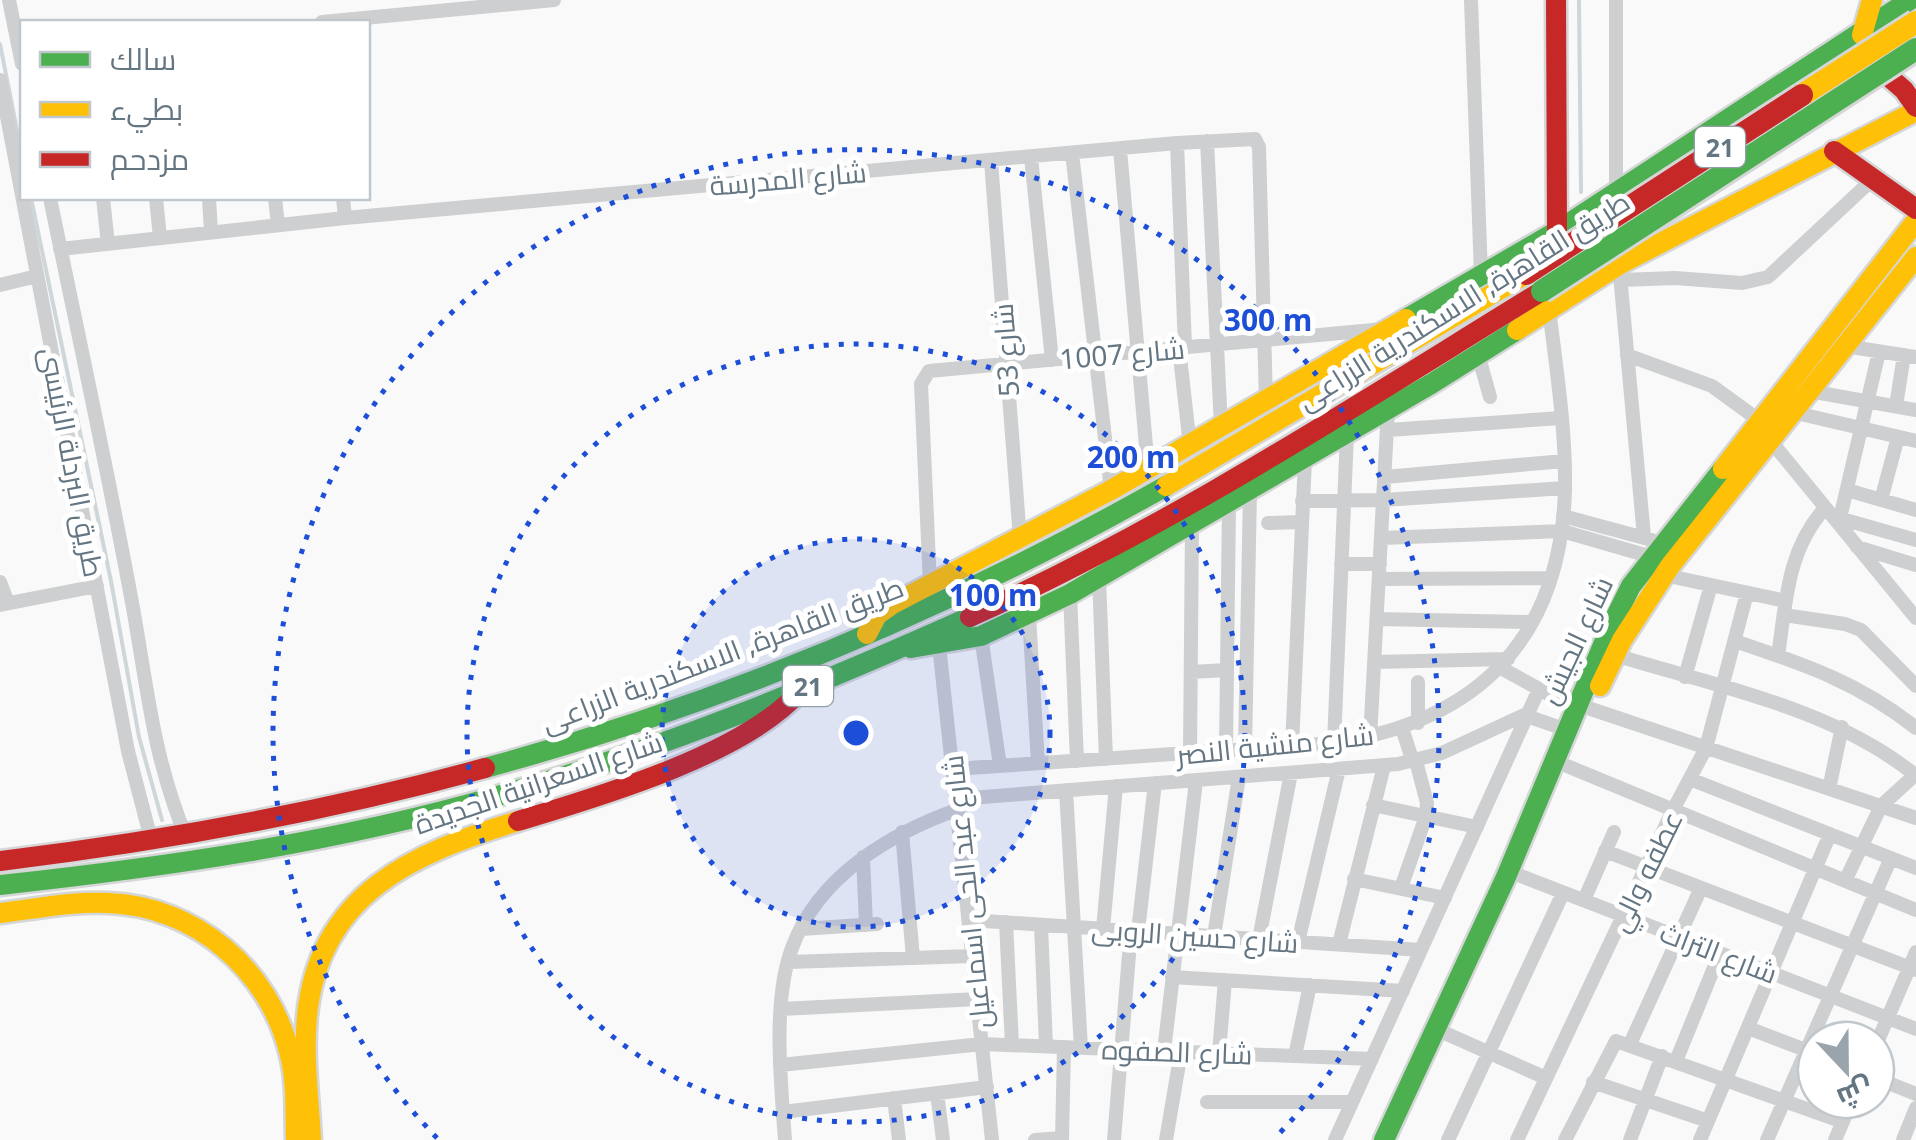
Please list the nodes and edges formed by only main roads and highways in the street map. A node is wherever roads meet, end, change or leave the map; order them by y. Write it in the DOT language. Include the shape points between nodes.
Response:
graph roads {
  1 [pos="1556,0"];
  2 [pos="1872,0"];
  3 [pos="1910,0"];
  4 [pos="1916,22"];
  5 [pos="1862,31"];
  6 [pos="1916,49"];
  7 [pos="1916,109"];
  8 [pos="1834,151"];
  9 [pos="1916,209"];
  10 [pos="1916,221"];
  11 [pos="1557,230"];
  12 [pos="1916,257"];
  13 [pos="1539,291"];
  14 [pos="1765,430"];
  15 [pos="1655,553"];
  16 [pos="867,634"];
  17 [pos="894,649"];
  18 [pos="802,688"];
  19 [pos="1586,704"];
  20 [pos="1574,732"];
  21 [pos="0,862"];
  22 [pos="0,885"];
  23 [pos="0,913"];
  24 [pos="296,1140"];
  25 [pos="311,1140"];
  26 [pos="1384,1140"];
  27 [pos="1398,1140"];
  1 -- 11 [label="main road"];
  2 -- 5 [label="main road"];
  3 -- 5 [label="main road"];
  4 -- 13 [label="main road, طريق القاهرة, الاسكندرية الزراعى / 21, bridge"];
  5 -- 7 [label="main road" via="1872,62"];
  5 -- 11 [label="main road"];
  6 -- 13 [label="main road, طريق القاهرة, الاسكندرية الزراعى / 21, bridge"];
  7 -- 8 [label="main road"];
  8 -- 9 [label="main road"];
  8 -- 13 [label="main road" via="1620,272"];
  10 -- 14 [label="main road, شارع الجيش"];
  11 -- 16 [label="main road" via="1190,446 884,610"];
  12 -- 14 [label="main road, شارع الجيش" via="1792,412"];
  13 -- 16 [label="main road, طريق القاهرة, الاسكندرية الزراعى / 21" via="964,592"];
  13 -- 17 [label="main road, طريق القاهرة, الاسكندرية الزراعى / 21" via="1081,561"];
  13 -- 17 [label="main road" via="1478,354 1388,420 1347,434 1029,616 982,636"];
  14 -- 15 [label="main road, شارع الجيش"];
  14 -- 15 [label="main road, شارع الجيش"];
  15 -- 19 [label="main road, شارع الجيش" via="1615,655"];
  15 -- 19 [label="main road, شارع الجيش" via="1619,608"];
  16 -- 21 [label="main road, طريق القاهرة, الاسكندرية الزراعى / 21" via="668,713 434,785 186,837"];
  17 -- 18 [label="main road, طريق القاهرة, الاسكندرية الزراعى / 21"];
  18 -- 22 [label="main road, طريق القاهرة, الاسكندرية الزراعى / 21" via="649,747 438,812 124,872"];
  18 -- 25 [label="main road, شارع السعرانية الجديدة" via="770,720 658,775 448,842 405,862 367,891 326,948 310,993"];
  19 -- 20 [label="main road, شارع الجيش"];
  20 -- 26 [label="main road, شارع الجيش"];
  20 -- 27 [label="main road, شارع الجيش" via="1567,766 1521,876"];
  23 -- 24 [label="main road" via="101,902 171,915 214,938 248,970 274,1010 293,1078"];
}
